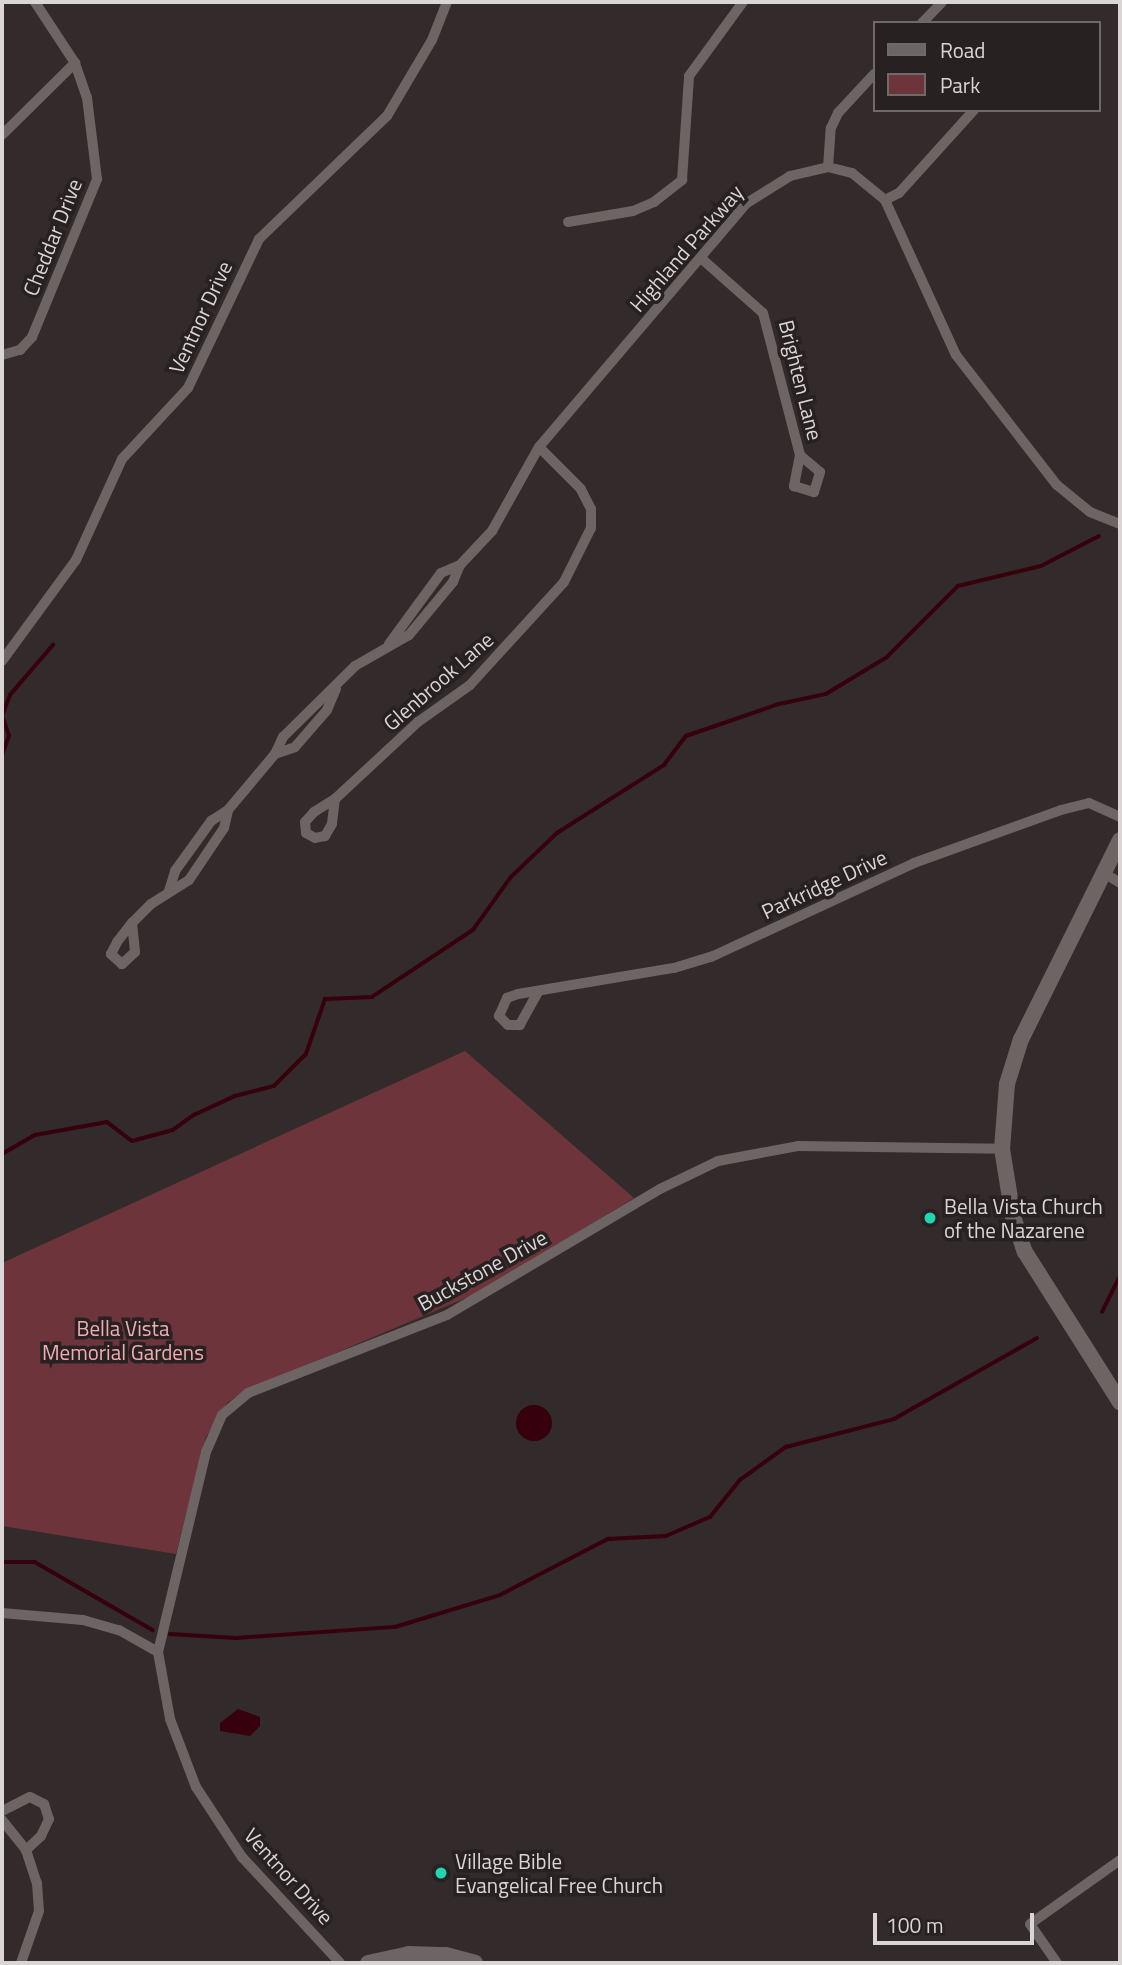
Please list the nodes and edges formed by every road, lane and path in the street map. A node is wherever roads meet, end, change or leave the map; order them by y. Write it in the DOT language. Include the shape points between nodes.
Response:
graph roads {
  1 [pos="35,2"];
  2 [pos="447,2"];
  3 [pos="743,2"];
  4 [pos="942,2"];
  5 [pos="924,21"];
  6 [pos="75,63"];
  7 [pos="874,74"];
  8 [pos="972,112"];
  9 [pos="2,135"];
  10 [pos="828,167"];
  11 [pos="885,200"];
  12 [pos="568,222"];
  13 [pos="702,259"];
  14 [pos="2,355"];
  15 [pos="539,447"];
  16 [pos="800,455"];
  17 [pos="1120,524"];
  18 [pos="2,661"];
  19 [pos="335,799"];
  20 [pos="228,810"];
  21 [pos="1120,817"];
  22 [pos="1120,840"];
  23 [pos="1104,873"];
  24 [pos="1120,883"];
  25 [pos="169,891"];
  26 [pos="132,923"];
  27 [pos="538,992"];
  28 [pos="1002,1149"];
  29 [pos="1120,1402"];
  30 [pos="2,1613"];
  31 [pos="158,1652"];
  32 [pos="2,1811"];
  33 [pos="2,1820"];
  34 [pos="26,1850"];
  35 [pos="1120,1860"];
  36 [pos="21,1963"];
  37 [pos="340,1963"];
  38 [pos="368,1963"];
  39 [pos="475,1963"];
  40 [pos="1057,1963"];
  1 -- 6 [label="street, Cheddar Drive"];
  2 -- 18 [label="street, Ventnor Drive" via="415,71 387,116 259,239 188,388 122,459 76,560"];
  3 -- 12 [label="street" via="689,76 682,180 654,202 633,211"];
  4 -- 5 [label="street"];
  6 -- 9 [label="street"];
  6 -- 14 [label="street, Cheddar Drive" via="87,98 97,179 32,337 20,351"];
  7 -- 10 [label="street" via="838,113 831,128"];
  8 -- 11 [label="street" via="899,193"];
  10 -- 11 [label="street" via="852,173"];
  10 -- 13 [label="street, Highland Parkway" via="790,176 761,191"];
  11 -- 17 [label="street" via="969,375 1057,485 1090,512"];
  13 -- 15 [label="street, Highland Parkway"];
  13 -- 16 [label="street, Brighten Lane" via="763,313"];
  15 -- 19 [label="street, Glenbrook Lane" via="581,489 591,509 591,528 564,582 470,685 418,722"];
  15 -- 20 [label="street, Highland Parkway" via="492,531 460,565 453,582 409,635 355,666 336,689 316,701"];
  20 -- 25 [label="street, Highland Parkway" via="211,821 176,871"];
  20 -- 25 [label="street, Highland Parkway" via="224,828 189,880"];
  21 -- 27 [label="street, Parkridge Drive" via="1089,803 1061,810 914,863 712,957"];
  22 -- 23 [label="main road"];
  23 -- 24 [label="street"];
  23 -- 28 [label="main road" via="1020,1039 1007,1084"];
  25 -- 26 [label="street, Highland Parkway"];
  28 -- 29 [label="main road" via="1013,1216 1025,1252"];
  28 -- 31 [label="street, Buckstone Drive" via="798,1146 718,1161 660,1189 447,1315 248,1393 222,1415 206,1452"];
  30 -- 31 [label="street" via="83,1619 119,1630"];
  31 -- 37 [label="street, Ventnor Drive" via="170,1719 207,1806 249,1866"];
  32 -- 34 [label="street" via="30,1797 44,1804 49,1819 41,1836"];
  33 -- 34 [label="street"];
  34 -- 36 [label="street" via="37,1883 39,1911"];
  35 -- 40 [label="street" via="1030,1924"];
  38 -- 39 [label="main road" via="409,1954 446,1955"];
}
